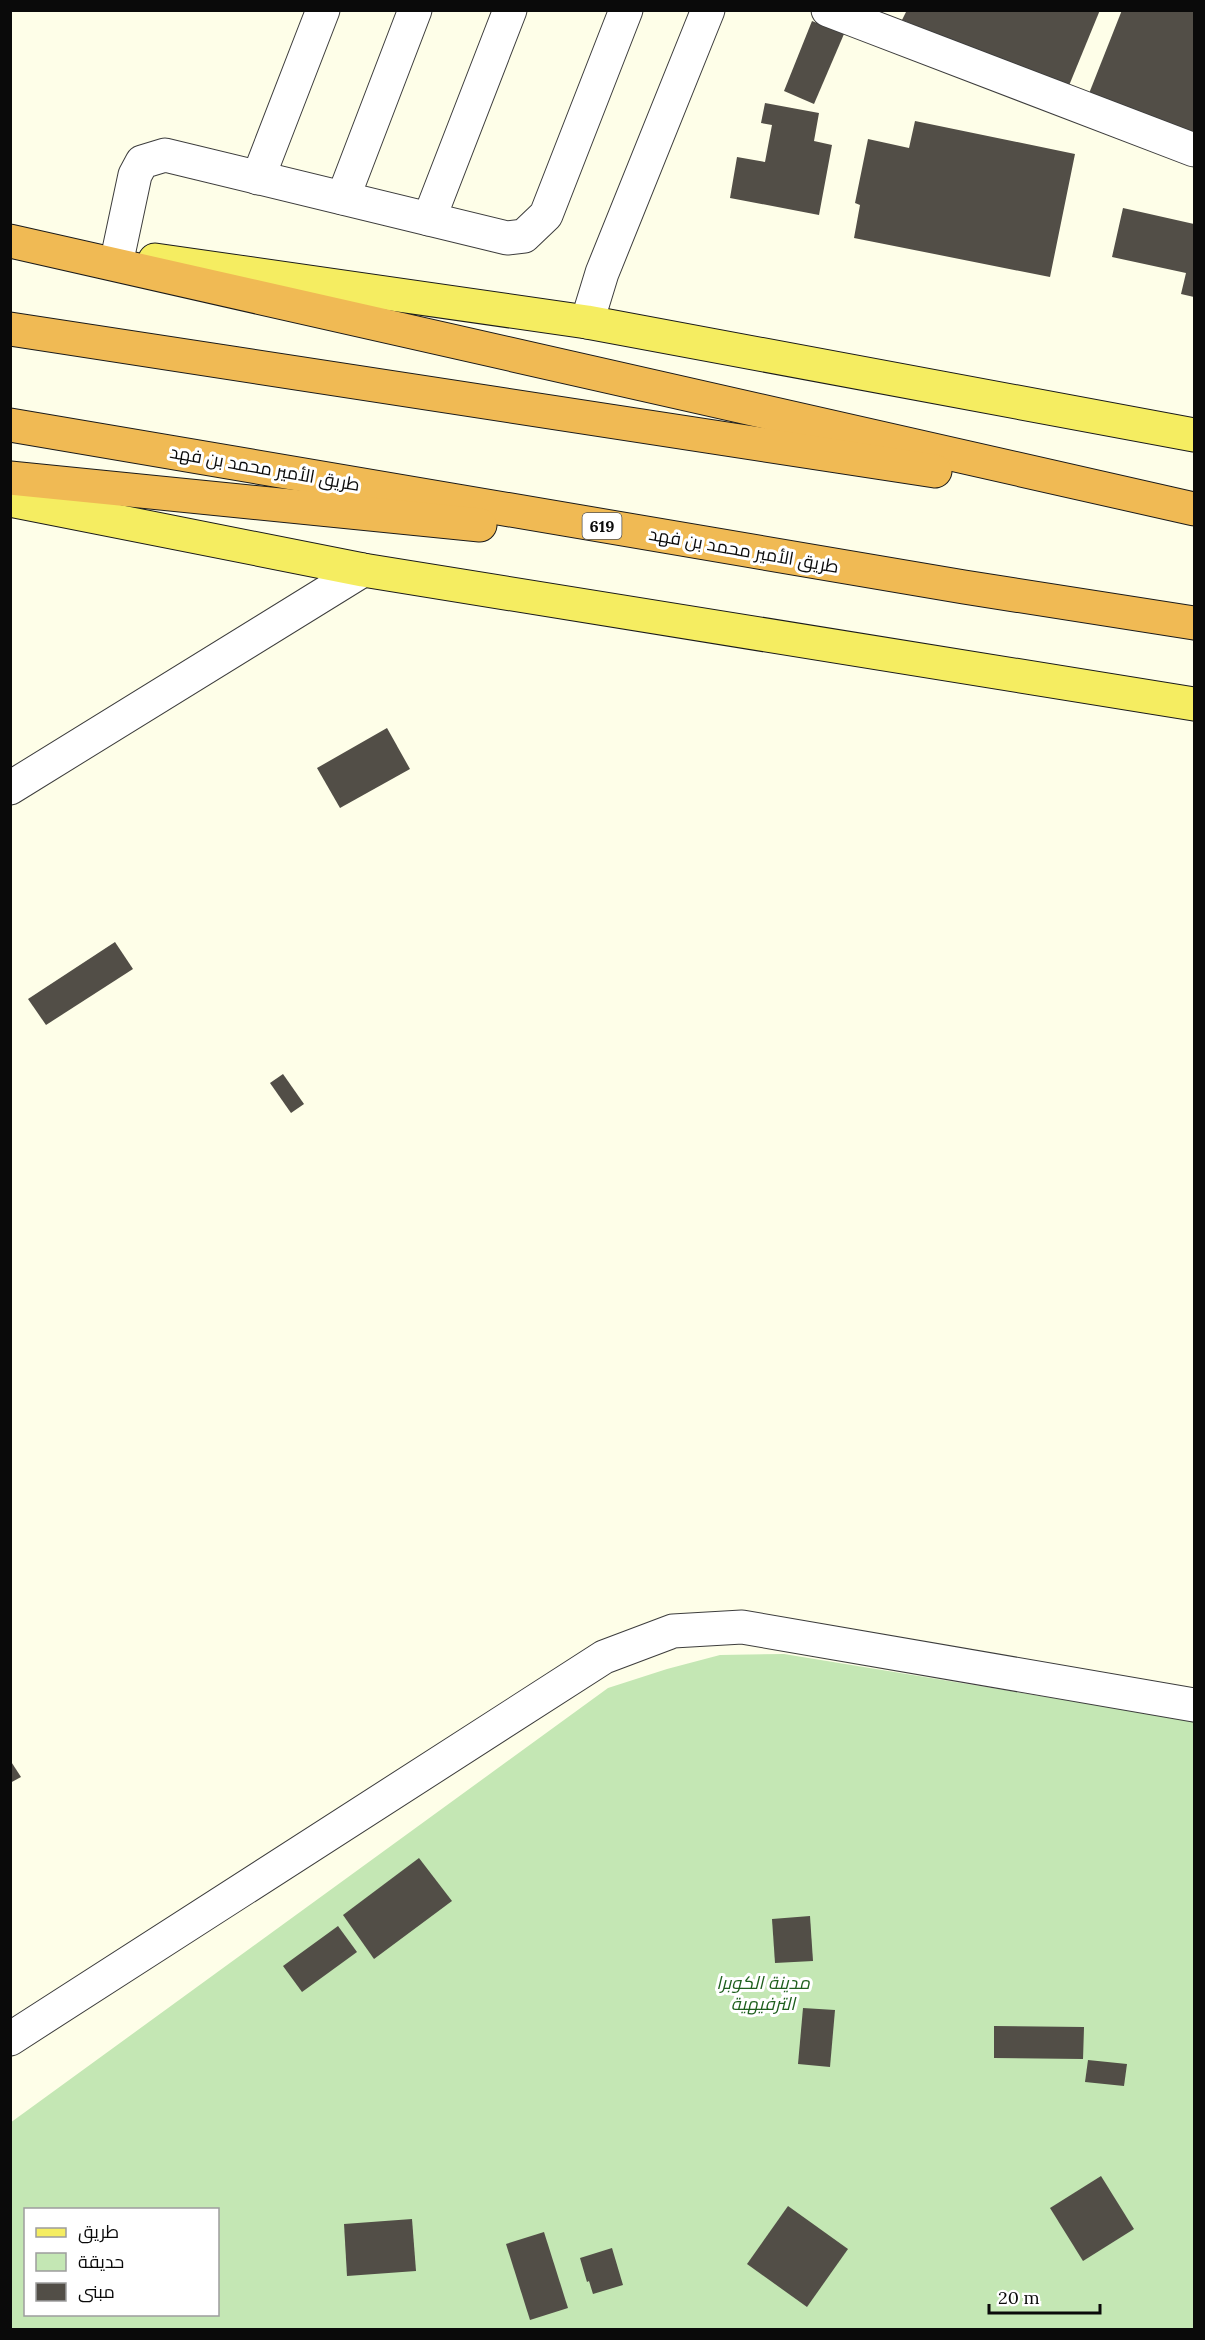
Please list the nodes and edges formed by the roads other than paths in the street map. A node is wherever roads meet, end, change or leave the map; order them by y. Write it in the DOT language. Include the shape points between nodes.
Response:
graph roads {
  1 [pos="323,10"];
  2 [pos="415,10"];
  3 [pos="510,10"];
  4 [pos="626,10"];
  5 [pos="708,10"];
  6 [pos="828,10"];
  7 [pos="1194,150"];
  8 [pos="258,178"];
  9 [pos="343,198"];
  10 [pos="429,219"];
  11 [pos="10,241"];
  12 [pos="118,255"];
  13 [pos="587,322"];
  14 [pos="10,329"];
  15 [pos="10,425"];
  16 [pos="1194,435"];
  17 [pos="10,478"];
  18 [pos="10,500"];
  19 [pos="1194,510"];
  20 [pos="363,570"];
  21 [pos="964,587"];
  22 [pos="1194,623"];
  23 [pos="1194,704"];
  24 [pos="10,788"];
  25 [pos="1194,1705"];
  26 [pos="10,2039"];
  1 -- 8 [label="street"];
  2 -- 9 [label="street"];
  3 -- 10 [label="street"];
  4 -- 10 [label="street" via="546,215 536,227 525,236 507,238"];
  5 -- 13 [label="street" via="602,273"];
  6 -- 7 [label="street"];
  8 -- 9 [label="street"];
  8 -- 12 [label="street" via="165,155 142,162 135,175"];
  9 -- 10 [label="street"];
  11 -- 12 [label="main road"];
  11 -- 19 [label="highway"];
  12 -- 13 [label="main road"];
  13 -- 16 [label="main road"];
  14 -- 19 [label="highway"];
  15 -- 21 [label="highway, طريق الأمير محمد بن فهد / 619"];
  17 -- 21 [label="highway" via="520,529"];
  18 -- 20 [label="main road"];
  20 -- 23 [label="main road"];
  20 -- 24 [label="street"];
  21 -- 22 [label="highway, طريق الأمير محمد بن فهد / 619"];
  25 -- 26 [label="street" via="742,1626 674,1631 604,1657"];
}
